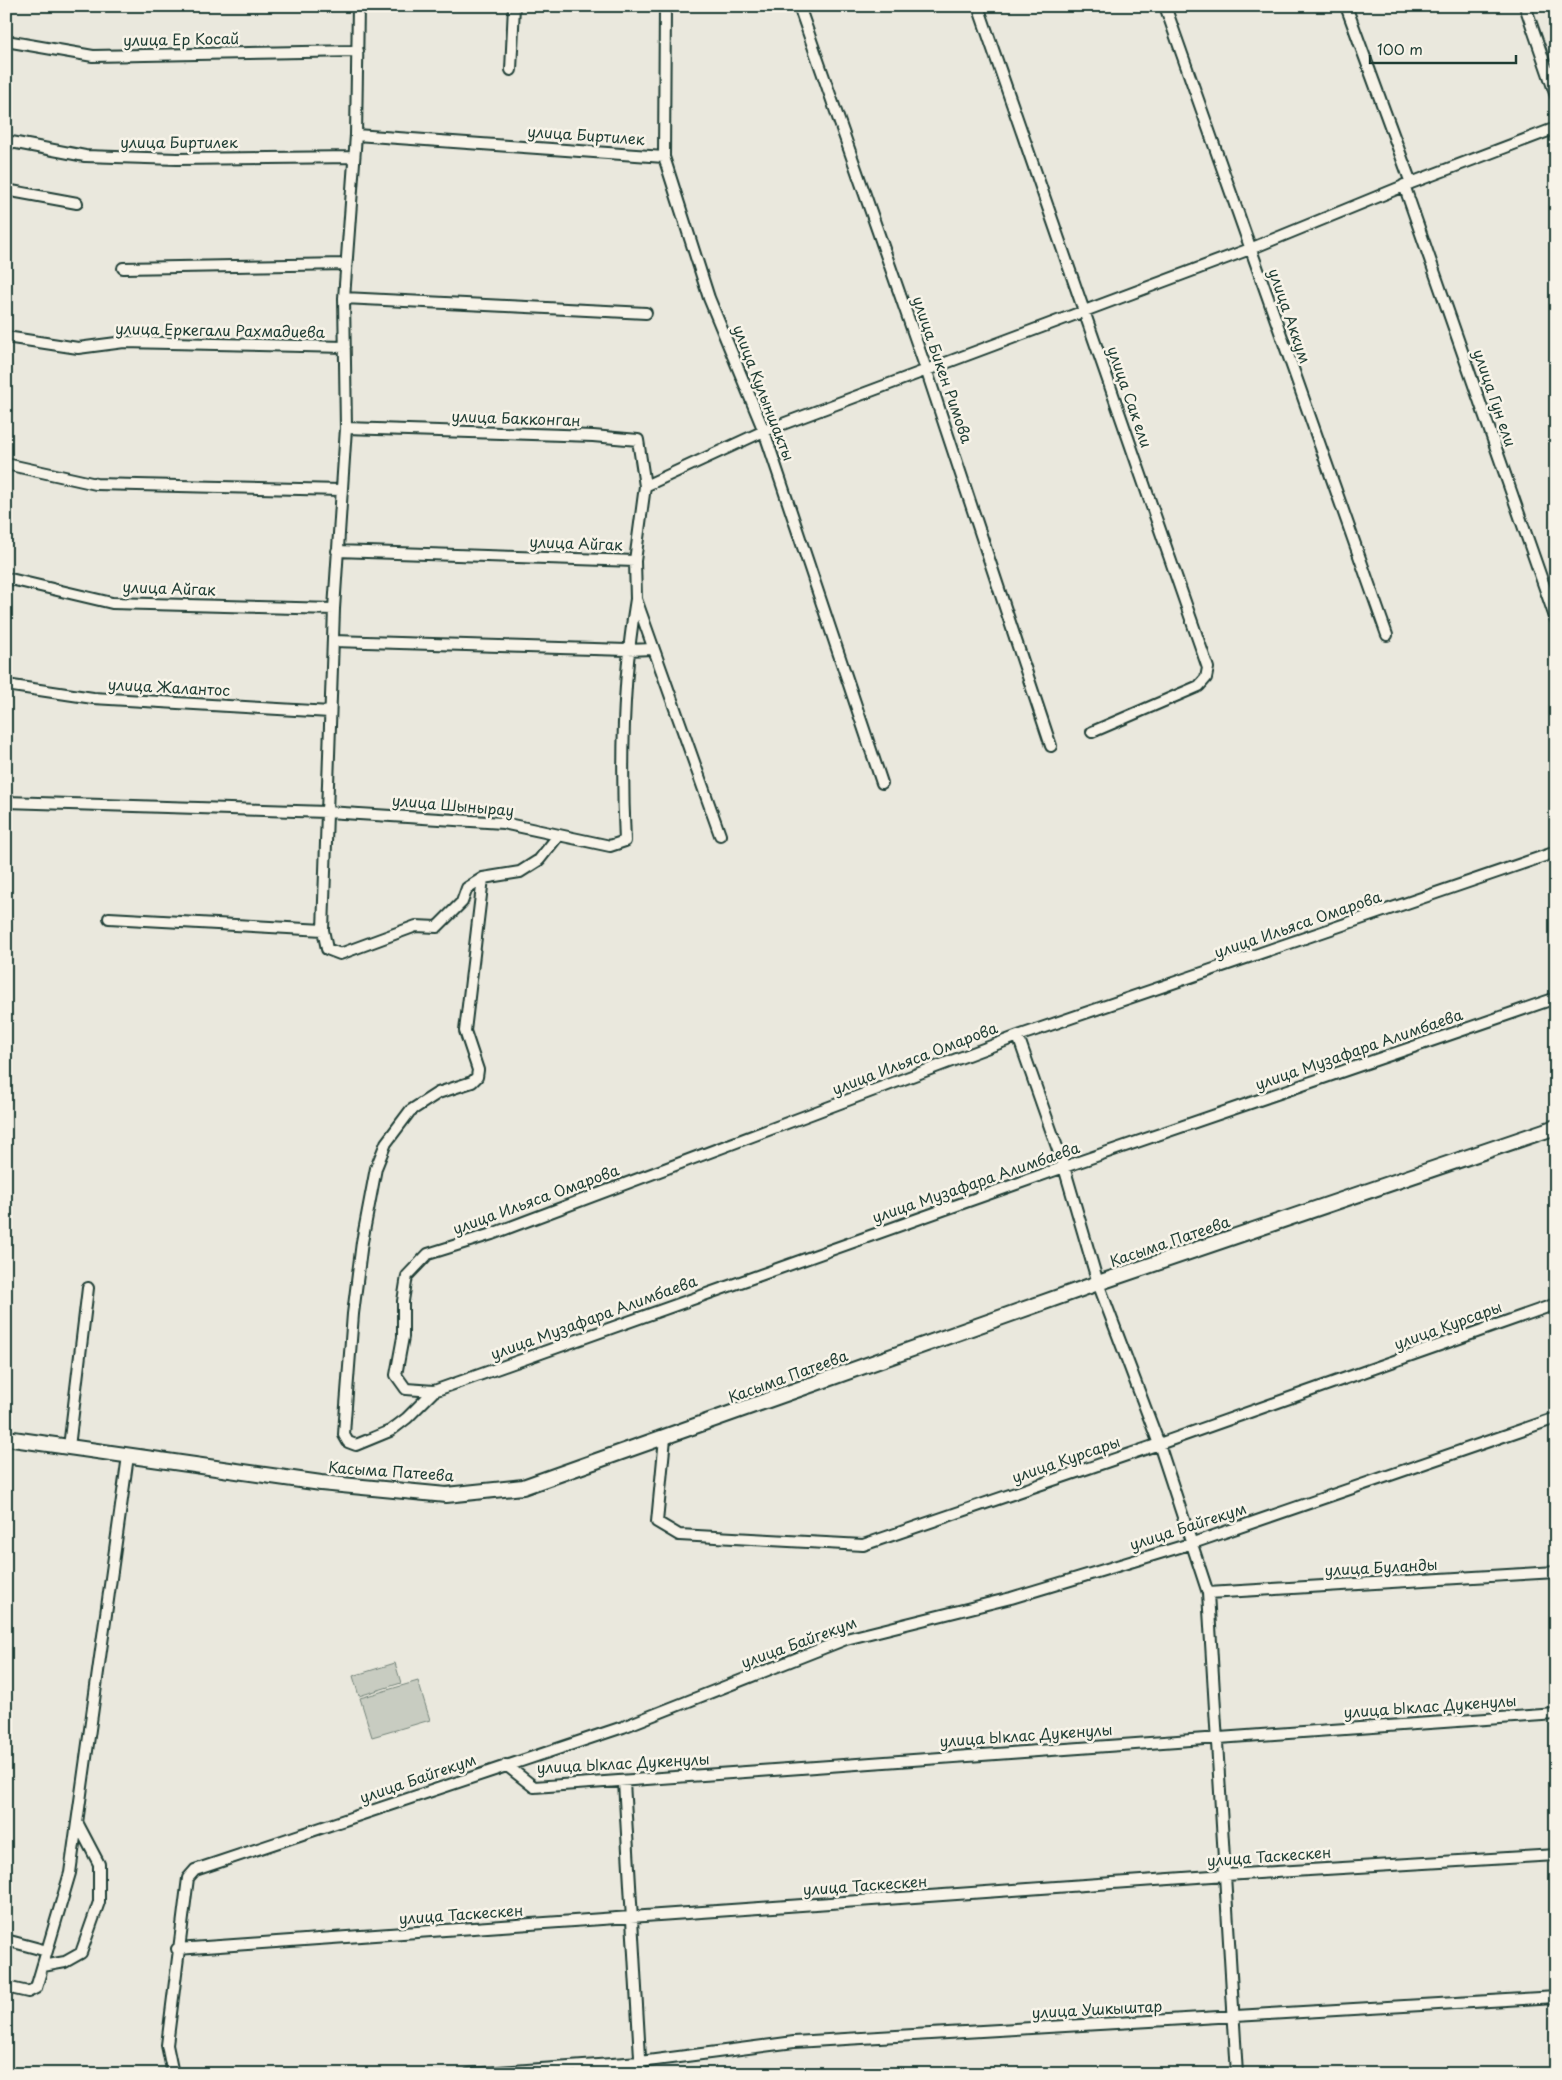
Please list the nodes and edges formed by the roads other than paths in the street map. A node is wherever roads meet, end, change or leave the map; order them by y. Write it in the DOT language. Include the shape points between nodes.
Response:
graph roads {
  1 [pos="358,6"];
  2 [pos="514,6"];
  3 [pos="665,6"];
  4 [pos="799,6"];
  5 [pos="978,6"];
  6 [pos="1164,6"];
  7 [pos="1346,6"];
  8 [pos="1525,6"];
  9 [pos="6,40"];
  10 [pos="358,51"];
  11 [pos="511,70"];
  12 [pos="1556,96"];
  13 [pos="1556,128"];
  14 [pos="356,136"];
  15 [pos="6,141"];
  16 [pos="354,156"];
  17 [pos="664,157"];
  18 [pos="1408,184"];
  19 [pos="6,190"];
  20 [pos="77,203"];
  21 [pos="1250,248"];
  22 [pos="346,264"];
  23 [pos="123,268"];
  24 [pos="344,298"];
  25 [pos="1084,312"];
  26 [pos="646,314"];
  27 [pos="6,337"];
  28 [pos="345,347"];
  29 [pos="926,369"];
  30 [pos="346,428"];
  31 [pos="764,431"];
  32 [pos="6,464"];
  33 [pos="645,486"];
  34 [pos="341,490"];
  35 [pos="337,551"];
  36 [pos="635,561"];
  37 [pos="6,578"];
  38 [pos="636,599"];
  39 [pos="334,609"];
  40 [pos="1556,620"];
  41 [pos="1386,635"];
  42 [pos="333,641"];
  43 [pos="653,649"];
  44 [pos="627,650"];
  45 [pos="6,685"];
  46 [pos="330,712"];
  47 [pos="1092,732"];
  48 [pos="1051,746"];
  49 [pos="882,783"];
  50 [pos="6,802"];
  51 [pos="327,812"];
  52 [pos="558,836"];
  53 [pos="720,836"];
  54 [pos="1556,852"];
  55 [pos="483,878"];
  56 [pos="109,918"];
  57 [pos="323,930"];
  58 [pos="1556,998"];
  59 [pos="1018,1036"];
  60 [pos="1556,1127"];
  61 [pos="1064,1168"];
  62 [pos="1098,1283"];
  63 [pos="88,1288"];
  64 [pos="1556,1304"];
  65 [pos="406,1389"];
  66 [pos="434,1391"];
  67 [pos="1556,1418"];
  68 [pos="6,1438"];
  69 [pos="666,1438"];
  70 [pos="1159,1444"];
  71 [pos="69,1447"];
  72 [pos="128,1456"];
  73 [pos="1193,1543"];
  74 [pos="1556,1572"];
  75 [pos="1208,1593"];
  76 [pos="1556,1714"];
  77 [pos="1217,1736"];
  78 [pos="506,1765"];
  79 [pos="624,1782"];
  80 [pos="78,1824"];
  81 [pos="1556,1855"];
  82 [pos="1226,1875"];
  83 [pos="632,1918"];
  84 [pos="6,1940"];
  85 [pos="177,1949"];
  86 [pos="47,1951"];
  87 [pos="43,1966"];
  88 [pos="6,1987"];
  89 [pos="1556,1997"];
  90 [pos="1234,2017"];
  91 [pos="640,2062"];
  92 [pos="173,2074"];
  93 [pos="469,2074"];
  94 [pos="641,2074"];
  95 [pos="1237,2074"];
  1 -- 10 [label="street"];
  2 -- 11 [label="street"];
  3 -- 17 [label="street, улица Кулыншакты"];
  4 -- 29 [label="street, улица Бикен Римова"];
  5 -- 25 [label="street, улица Сак ели"];
  6 -- 21 [label="street, улица Аккум"];
  7 -- 18 [label="street, улица Гун ели"];
  8 -- 12 [label="street"];
  9 -- 10 [label="street, улица Ер Косай" via="93,56"];
  10 -- 14 [label="street"];
  13 -- 18 [label="street"];
  14 -- 16 [label="street"];
  14 -- 17 [label="street, улица Биртилек"];
  15 -- 16 [label="street, улица Биртилек" via="85,156 177,159"];
  16 -- 22 [label="street"];
  17 -- 31 [label="street, улица Кулыншакты" via="709,298"];
  18 -- 21 [label="street"];
  18 -- 40 [label="street, улица Гун ели"];
  19 -- 20 [label="street"];
  21 -- 25 [label="street"];
  21 -- 41 [label="street, улица Аккум"];
  22 -- 23 [label="street"];
  22 -- 24 [label="street"];
  24 -- 26 [label="street"];
  24 -- 28 [label="street"];
  25 -- 29 [label="street"];
  25 -- 47 [label="street, улица Сак ели" via="1208,668 1206,678 1199,686"];
  27 -- 28 [label="street, улица Еркегали Рахмадиева" via="78,348 124,342"];
  28 -- 30 [label="street"];
  29 -- 31 [label="street"];
  29 -- 48 [label="street, улица Бикен Римова"];
  30 -- 33 [label="street, улица Бакконган" via="638,440"];
  30 -- 34 [label="street"];
  31 -- 33 [label="street"];
  31 -- 49 [label="street, улица Кулыншакты"];
  32 -- 34 [label="street" via="96,484"];
  33 -- 36 [label="street"];
  34 -- 35 [label="street"];
  35 -- 36 [label="street, улица Айгак"];
  35 -- 39 [label="street"];
  36 -- 38 [label="street"];
  37 -- 39 [label="street, улица Айгак" via="112,603"];
  38 -- 43 [label="street"];
  38 -- 44 [label="street"];
  39 -- 42 [label="street"];
  42 -- 44 [label="street"];
  42 -- 46 [label="street"];
  43 -- 44 [label="street"];
  43 -- 53 [label="street"];
  44 -- 52 [label="street, улица Шынырау" via="625,841 610,846"];
  45 -- 46 [label="street, улица Жалантос" via="93,698"];
  46 -- 51 [label="street"];
  50 -- 51 [label="street"];
  51 -- 52 [label="street, улица Шынырау" via="504,823"];
  51 -- 57 [label="street"];
  52 -- 55 [label="street" via="539,860 520,872"];
  54 -- 59 [label="street, улица Ильяса Омарова"];
  55 -- 57 [label="street" via="467,888 462,902 437,927 416,926 340,954 327,950"];
  55 -- 66 [label="street" via="465,1030 478,1070 477,1077 472,1082 438,1093 410,1111 386,1143 376,1168 353,1314 344,1435 348,1442 356,1445 390,1431"];
  56 -- 57 [label="street"];
  58 -- 61 [label="street, улица Музафара Алимбаева"];
  59 -- 61 [label="street"];
  59 -- 65 [label="street, улица Ильяса Омарова" via="492,1234 428,1254 407,1276 402,1301 403,1337 396,1375"];
  60 -- 62 [label="main road, Касыма Патеева"];
  61 -- 62 [label="street"];
  61 -- 66 [label="street, улица Музафара Алимбаева"];
  62 -- 69 [label="main road, Касыма Патеева"];
  62 -- 70 [label="street"];
  63 -- 71 [label="street"];
  64 -- 70 [label="street, улица Курсары"];
  65 -- 66 [label="street, улица Музафара Алимбаева"];
  67 -- 73 [label="street, улица Байгекум"];
  68 -- 71 [label="main road, Касыма Патеева"];
  69 -- 70 [label="street, улица Курсары" via="657,1522 679,1534 863,1545"];
  69 -- 72 [label="main road, Касыма Патеева" via="523,1487 446,1495 321,1483"];
  70 -- 73 [label="street"];
  71 -- 72 [label="main road, Касыма Патеева"];
  72 -- 80 [label="street"];
  73 -- 75 [label="street"];
  73 -- 78 [label="street, улица Байгекум" via="1011,1598 846,1639 623,1726"];
  74 -- 75 [label="street, улица Буланды"];
  75 -- 77 [label="street"];
  76 -- 77 [label="street, улица Ыклас Дукенулы"];
  77 -- 79 [label="street, улица Ыклас Дукенулы"];
  77 -- 82 [label="street"];
  78 -- 79 [label="street, улица Ыклас Дукенулы" via="534,1787"];
  78 -- 85 [label="street, улица Байгекум" via="195,1870 188,1878"];
  79 -- 83 [label="street"];
  80 -- 86 [label="street" via="70,1873"];
  80 -- 87 [label="street" via="99,1864 99,1902 81,1953 65,1962"];
  81 -- 82 [label="street, улица Таскескен"];
  82 -- 83 [label="street, улица Таскескен"];
  82 -- 90 [label="street"];
  83 -- 85 [label="street, улица Таскескен"];
  83 -- 91 [label="street"];
  84 -- 86 [label="street"];
  85 -- 92 [label="street, улица Байгекум" via="167,2045"];
  86 -- 87 [label="street"];
  87 -- 88 [label="street" via="36,1988 28,1992"];
  89 -- 90 [label="street, улица Ушкыштар"];
  90 -- 91 [label="street, улица Ушкыштар" via="794,2042"];
  90 -- 95 [label="street"];
  91 -- 93 [label="street, улица Ушкыштар"];
  91 -- 94 [label="street"];
}
